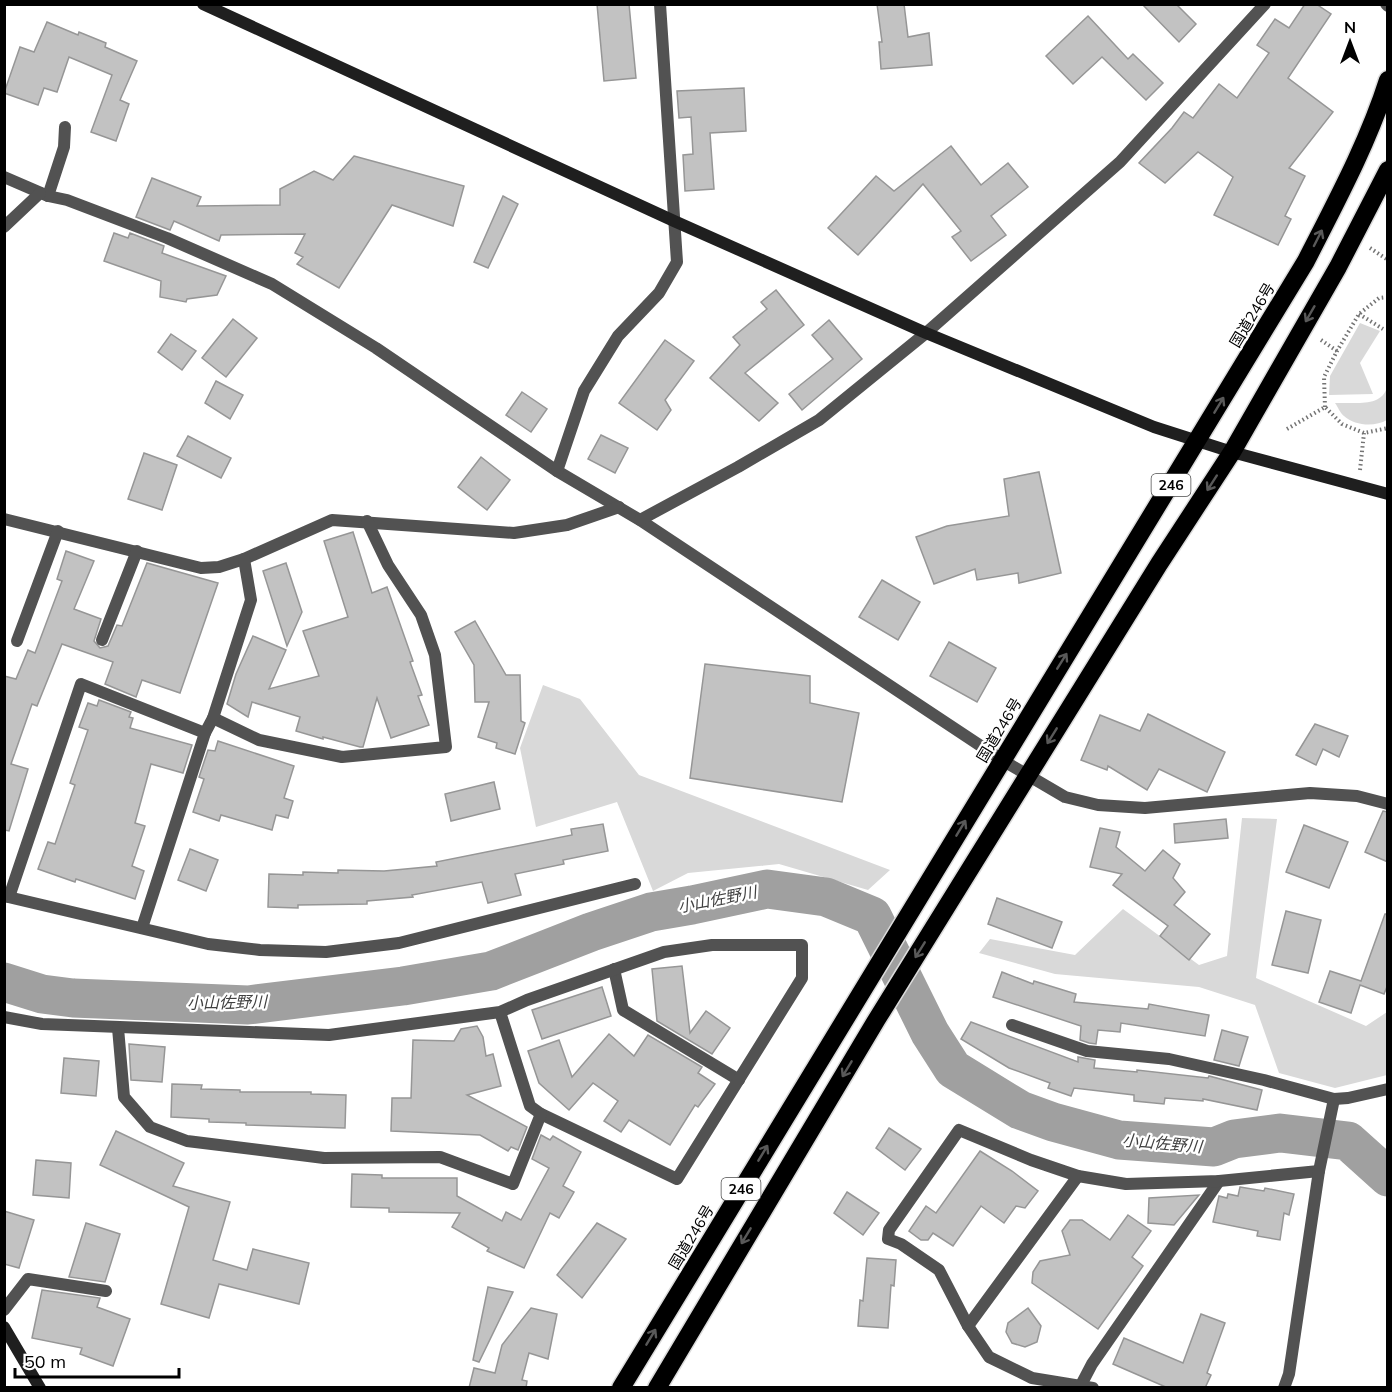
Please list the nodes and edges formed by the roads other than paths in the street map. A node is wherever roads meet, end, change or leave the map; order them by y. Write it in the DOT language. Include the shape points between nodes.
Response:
graph roads {
  1 [pos="203,4"];
  2 [pos="660,4"];
  3 [pos="1265,4"];
  4 [pos="1388,80"];
  5 [pos="65,127"];
  6 [pos="1388,170"];
  7 [pos="4,177"];
  8 [pos="44,194"];
  9 [pos="674,221"];
  10 [pos="4,228"];
  11 [pos="926,333"];
  12 [pos="1197,441"];
  13 [pos="1232,452"];
  14 [pos="557,471"];
  15 [pos="1388,494"];
  16 [pos="619,507"];
  17 [pos="4,519"];
  18 [pos="640,520"];
  19 [pos="367,521"];
  20 [pos="58,531"];
  21 [pos="137,551"];
  22 [pos="244,559"];
  23 [pos="102,640"];
  24 [pos="17,641"];
  25 [pos="213,718"];
  26 [pos="205,734"];
  27 [pos="1002,760"];
  28 [pos="1027,776"];
  29 [pos="1388,804"];
  30 [pos="635,884"];
  31 [pos="7,896"];
  32 [pos="142,928"];
  33 [pos="614,969"];
  34 [pos="500,1012"];
  35 [pos="4,1017"];
  36 [pos="1012,1025"];
  37 [pos="118,1028"];
  38 [pos="738,1080"];
  39 [pos="1388,1089"];
  40 [pos="1334,1104"];
  41 [pos="541,1114"];
  42 [pos="1320,1166"];
  43 [pos="1078,1176"];
  44 [pos="1219,1181"];
  45 [pos="106,1291"];
  46 [pos="4,1310"];
  47 [pos="968,1326"];
  48 [pos="4,1327"];
  49 [pos="1087,1386"];
  50 [pos="39,1388"];
  51 [pos="621,1388"];
  52 [pos="657,1388"];
  53 [pos="1284,1388"];
  1 -- 9 [label="street"];
  2 -- 9 [label="street"];
  3 -- 11 [label="street" via="1120,162"];
  12 -- 4 [label="highway, 国道246号 / 246, one-way" via="1306,261 1353,169"];
  5 -- 8 [label="street" via="64,147"];
  6 -- 13 [label="highway, 246, one-way" via="1338,267"];
  7 -- 8 [label="street"];
  8 -- 10 [label="street"];
  8 -- 14 [label="street" via="167,238 273,284 376,348"];
  9 -- 11 [label="street"];
  9 -- 14 [label="street" via="677,262 659,293 618,336 584,391"];
  11 -- 12 [label="street"];
  11 -- 18 [label="street" via="819,420"];
  12 -- 13 [label="street"];
  27 -- 12 [label="highway, 国道246号 / 246, one-way"];
  13 -- 15 [label="street"];
  13 -- 28 [label="highway, 246, one-way"];
  14 -- 16 [label="street"];
  16 -- 18 [label="street"];
  16 -- 19 [label="street" via="567,525 514,533"];
  17 -- 20 [label="street"];
  18 -- 27 [label="street"];
  19 -- 22 [label="street" via="332,520"];
  19 -- 25 [label="street" via="388,565 422,615 435,655 447,747 342,758 259,740"];
  20 -- 21 [label="street"];
  20 -- 24 [label="street"];
  21 -- 22 [label="street" via="201,568"];
  21 -- 23 [label="street"];
  22 -- 25 [label="street" via="251,600"];
  25 -- 26 [label="street"];
  26 -- 31 [label="street" via="81,684"];
  26 -- 32 [label="street"];
  27 -- 28 [label="street"];
  51 -- 27 [label="highway, 国道246号 / 246, one-way"];
  28 -- 29 [label="street" via="1065,797 1119,807 1164,808 1310,794 1357,796"];
  28 -- 52 [label="highway, 246, one-way"];
  30 -- 32 [label="street" via="399,943 326,952 208,944"];
  31 -- 32 [label="street"];
  33 -- 34 [label="street"];
  33 -- 38 [label="street" via="624,1010"];
  33 -- 38 [label="street" via="664,952 712,945 802,945 802,978"];
  34 -- 37 [label="street" via="329,1035"];
  34 -- 41 [label="street" via="530,1106"];
  35 -- 37 [label="street" via="42,1024"];
  36 -- 40 [label="street" via="1087,1051 1169,1059 1264,1080"];
  37 -- 41 [label="street" via="124,1097 150,1127 187,1141 324,1158 440,1157 513,1184"];
  38 -- 41 [label="street" via="676,1179"];
  39 -- 40 [label="street"];
  40 -- 42 [label="street"];
  42 -- 44 [label="street"];
  42 -- 53 [label="street"];
  43 -- 44 [label="street" via="1126,1184"];
  43 -- 47 [label="street"];
  43 -- 47 [label="street" via="959,1130 889,1230 888,1239 939,1270"];
  44 -- 49 [label="street" via="1092,1364"];
  45 -- 46 [label="street" via="28,1279"];
  47 -- 49 [label="street" via="989,1357 1032,1378"];
  48 -- 50 [label="street"];
}
